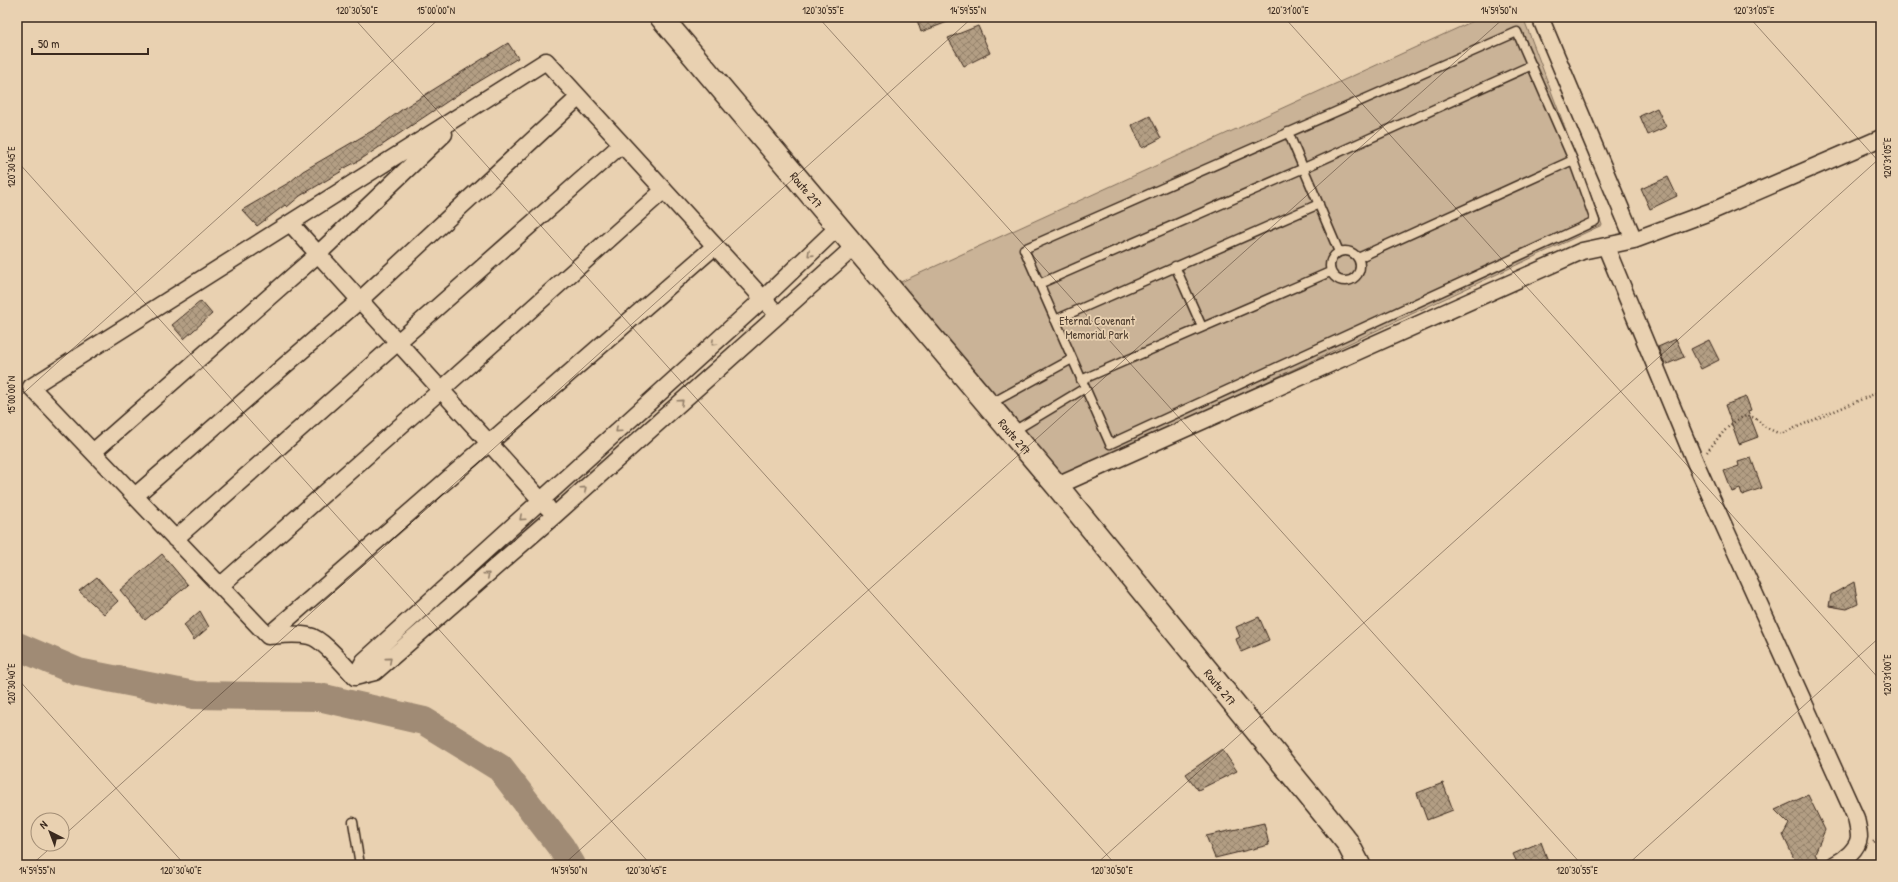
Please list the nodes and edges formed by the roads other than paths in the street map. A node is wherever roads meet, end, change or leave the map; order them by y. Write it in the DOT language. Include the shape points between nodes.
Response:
graph roads {
  1 [pos="661,17"];
  2 [pos="1540,17"];
  3 [pos="1532,65"];
  4 [pos="579,97"];
  5 [pos="471,109"];
  6 [pos="1288,132"];
  7 [pos="1881,138"];
  8 [pos="622,144"];
  9 [pos="1573,160"];
  10 [pos="1304,168"];
  11 [pos="664,190"];
  12 [pos="1319,204"];
  13 [pos="290,223"];
  14 [pos="838,228"];
  15 [pos="1634,240"];
  16 [pos="714,246"];
  17 [pos="854,247"];
  18 [pos="1606,247"];
  19 [pos="1339,252"];
  20 [pos="318,254"];
  21 [pos="1358,258"];
  22 [pos="1175,266"];
  23 [pos="1330,272"];
  24 [pos="1039,284"];
  25 [pos="763,299"];
  26 [pos="360,300"];
  27 [pos="778,316"];
  28 [pos="1055,320"];
  29 [pos="1202,327"];
  30 [pos="399,342"];
  31 [pos="1072,359"];
  32 [pos="1083,384"];
  33 [pos="442,390"];
  34 [pos="987,405"];
  35 [pos="1011,433"];
  36 [pos="490,443"];
  37 [pos="93,452"];
  38 [pos="1057,486"];
  39 [pos="135,496"];
  40 [pos="542,500"];
  41 [pos="555,515"];
  42 [pos="175,539"];
  43 [pos="220,586"];
  44 [pos="268,636"];
  45 [pos="355,677"];
  46 [pos="354,822"];
  47 [pos="360,865"];
  48 [pos="1359,865"];
  49 [pos="1834,865"];
  1 -- 14 [label="main road, Route 217"];
  2 -- 15 [label="street"];
  3 -- 6 [label="lane" via="1517,32"];
  3 -- 9 [label="lane"];
  3 -- 10 [label="lane"];
  4 -- 5 [label="street" via="546,61"];
  4 -- 8 [label="street"];
  4 -- 26 [label="street"];
  5 -- 13 [label="street"];
  5 -- 20 [label="street"];
  6 -- 10 [label="lane"];
  6 -- 24 [label="lane" via="1024,249"];
  7 -- 15 [label="street" via="1712,211"];
  8 -- 11 [label="street"];
  8 -- 30 [label="street"];
  9 -- 21 [label="lane"];
  9 -- 32 [label="lane" via="1596,221 1110,444"];
  10 -- 12 [label="lane"];
  10 -- 24 [label="lane"];
  11 -- 16 [label="street"];
  11 -- 33 [label="street"];
  12 -- 19 [label="lane"];
  12 -- 22 [label="lane"];
  13 -- 20 [label="street"];
  13 -- 37 [label="street" via="31,387"];
  14 -- 17 [label="main road, Route 217"];
  14 -- 25 [label="street, one-way"];
  15 -- 18 [label="street"];
  16 -- 25 [label="street"];
  16 -- 36 [label="street"];
  17 -- 27 [label="street"];
  17 -- 34 [label="main road, Route 217"];
  18 -- 38 [label="street" via="1582,251"];
  18 -- 49 [label="street" via="1696,464 1856,818 1859,838 1852,851"];
  19 -- 21 [label="lane" via="1347,251"];
  19 -- 23 [label="lane" via="1330,261"];
  20 -- 26 [label="street"];
  20 -- 37 [label="street"];
  21 -- 23 [label="lane" via="1360,266 1357,276 1353,279 1340,281"];
  22 -- 28 [label="lane"];
  22 -- 29 [label="lane"];
  23 -- 29 [label="lane"];
  24 -- 28 [label="lane"];
  25 -- 27 [label="street"];
  25 -- 40 [label="street, one-way"];
  26 -- 30 [label="street"];
  26 -- 39 [label="street"];
  41 -- 27 [label="street, one-way"];
  28 -- 31 [label="lane"];
  29 -- 32 [label="lane"];
  30 -- 33 [label="street"];
  30 -- 42 [label="street"];
  31 -- 32 [label="lane"];
  31 -- 34 [label="lane"];
  32 -- 35 [label="lane"];
  33 -- 36 [label="street"];
  33 -- 43 [label="street"];
  34 -- 35 [label="main road, Route 217"];
  35 -- 38 [label="main road, Route 217"];
  36 -- 40 [label="street"];
  36 -- 44 [label="street"];
  37 -- 39 [label="street"];
  38 -- 48 [label="main road, Route 217" via="1347,842"];
  39 -- 42 [label="street"];
  40 -- 41 [label="street"];
  40 -- 45 [label="street, one-way" via="364,661"];
  45 -- 41 [label="street, one-way" via="375,672"];
  42 -- 43 [label="street"];
  43 -- 44 [label="street"];
  44 -- 45 [label="street" via="292,634 319,640"];
  46 -- 47 [label="lane"];
}
